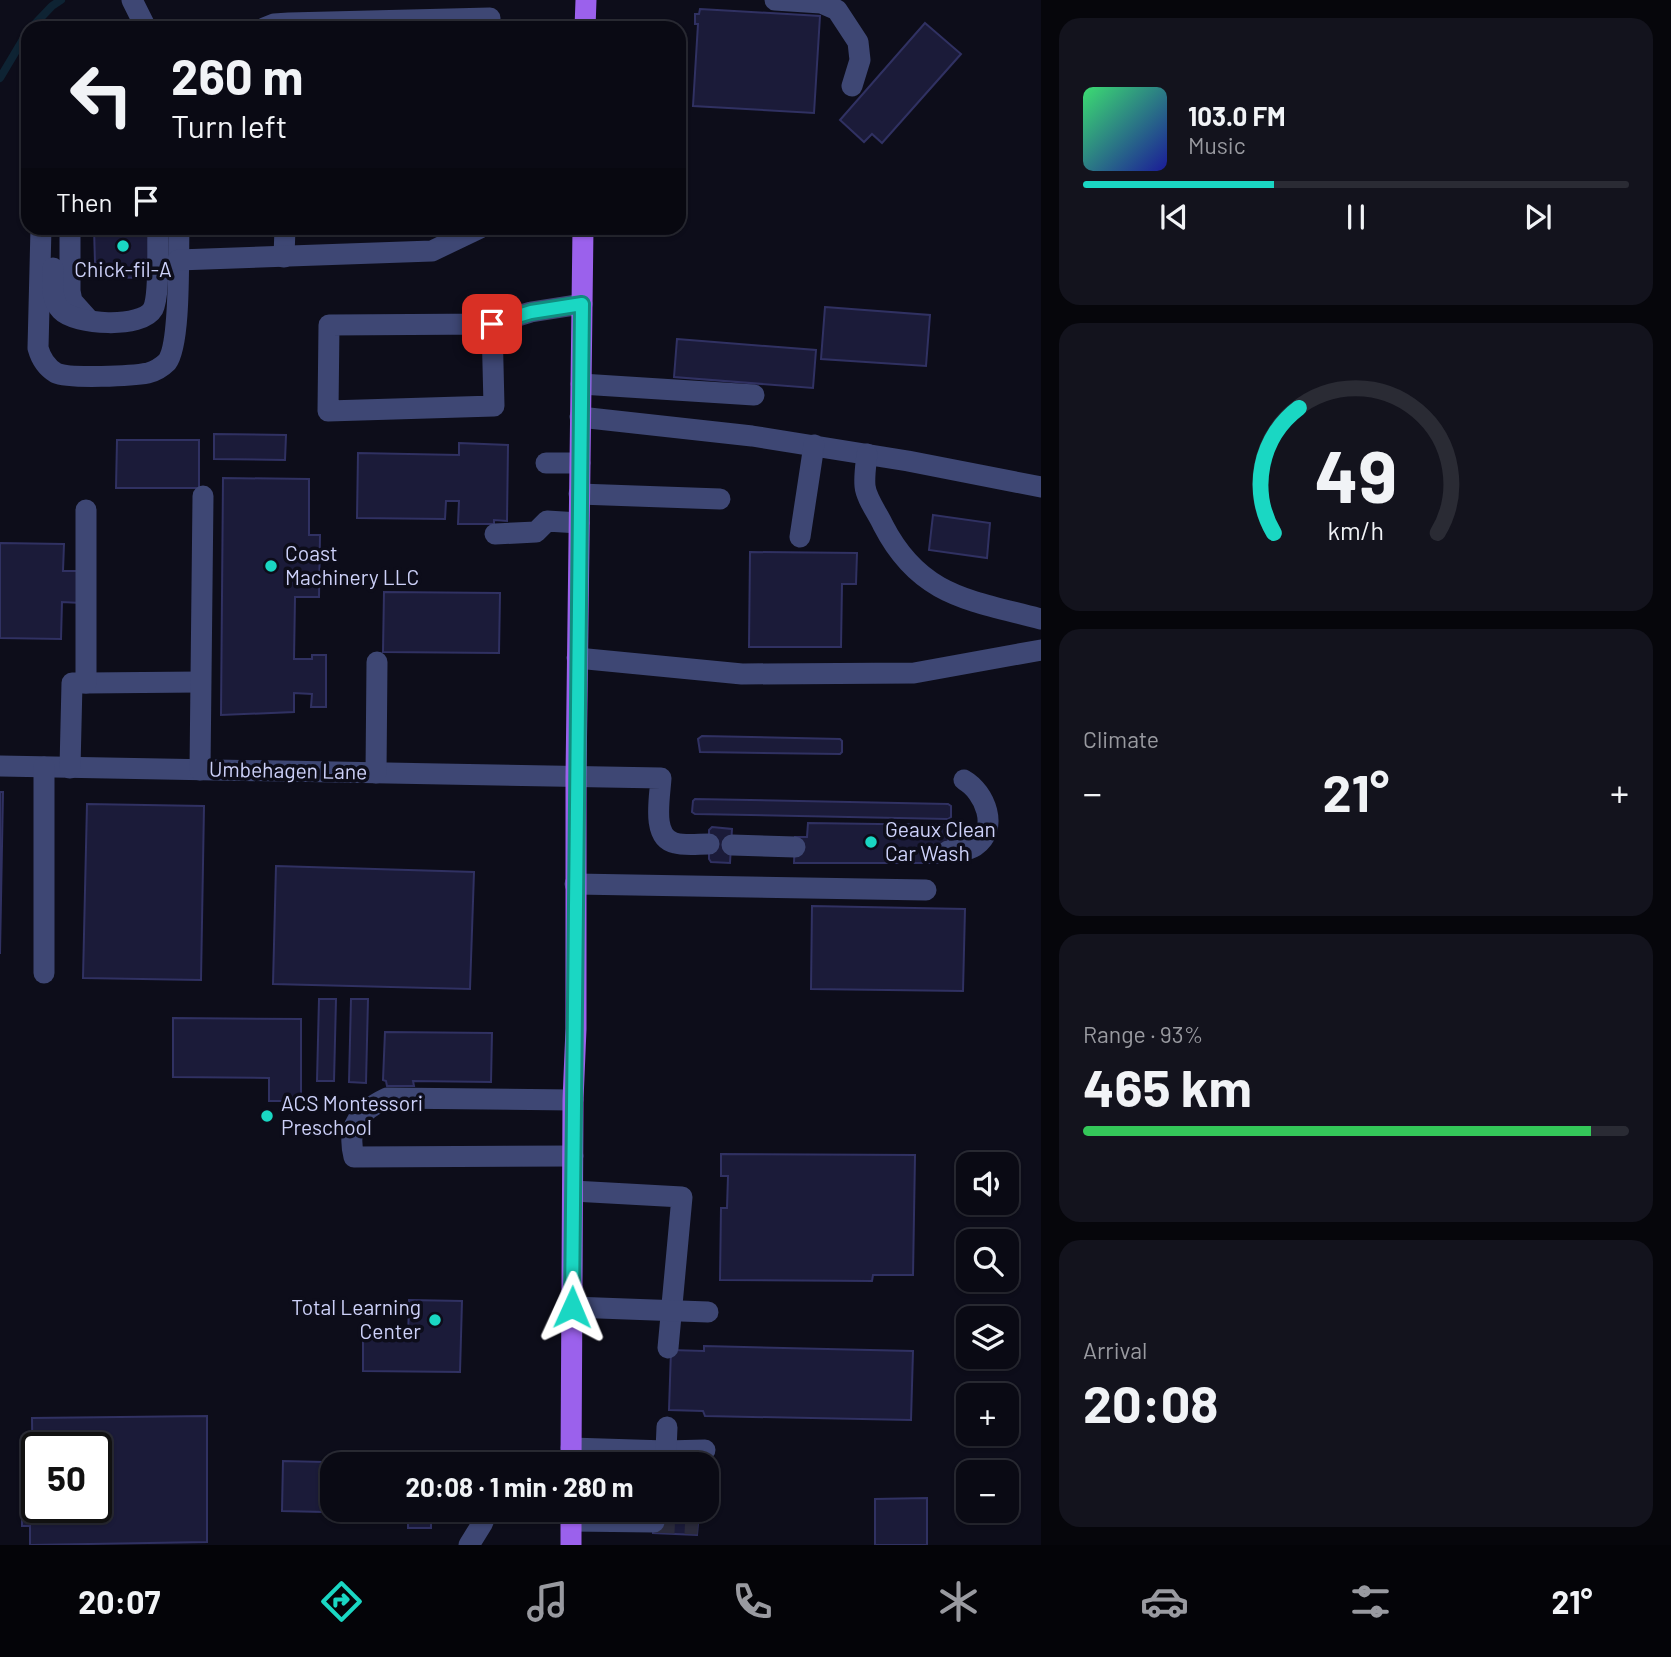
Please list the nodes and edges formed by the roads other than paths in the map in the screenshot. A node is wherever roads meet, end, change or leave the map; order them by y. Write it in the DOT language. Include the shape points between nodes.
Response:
graph roads {
  1 [pos="132,0"];
  2 [pos="586,0"];
  3 [pos="775,0"];
  4 [pos="142,21"];
  5 [pos="403,21"];
  6 [pos="489,21"];
  7 [pos="585,21"];
  8 [pos="852,86"];
  9 [pos="41,235"];
  10 [pos="54,235"];
  11 [pos="70,235"];
  12 [pos="158,235"];
  13 [pos="179,235"];
  14 [pos="285,235"];
  15 [pos="465,235"];
  16 [pos="583,235"];
  17 [pos="284,257"];
  18 [pos="178,260"];
  19 [pos="582,304"];
  20 [pos="90,321"];
  21 [pos="492,324"];
  22 [pos="580,384"];
  23 [pos="754,395"];
  24 [pos="580,417"];
  25 [pos="814,445"];
  26 [pos="867,454"];
  27 [pos="546,463"];
  28 [pos="580,463"];
  29 [pos="1041,487"];
  30 [pos="579,494"];
  31 [pos="202,496"];
  32 [pos="720,499"];
  33 [pos="86,510"];
  34 [pos="579,523"];
  35 [pos="495,534"];
  36 [pos="800,537"];
  37 [pos="1041,620"];
  38 [pos="1041,650"];
  39 [pos="577,658"];
  40 [pos="377,662"];
  41 [pos="201,682"];
  42 [pos="86,683"];
  43 [pos="0,766"];
  44 [pos="44,767"];
  45 [pos="70,768"];
  46 [pos="200,770"];
  47 [pos="376,773"];
  48 [pos="576,777"];
  49 [pos="964,780"];
  50 [pos="709,844"];
  51 [pos="732,845"];
  52 [pos="795,847"];
  53 [pos="948,851"];
  54 [pos="575,884"];
  55 [pos="926,890"];
  56 [pos="44,973"];
  57 [pos="573,1100"];
  58 [pos="573,1156"];
  59 [pos="573,1191"];
  60 [pos="572,1307"];
  61 [pos="671,1310"];
  62 [pos="708,1312"];
  63 [pos="668,1348"];
  64 [pos="667,1427"];
  65 [pos="705,1450"];
  66 [pos="666,1451"];
  67 [pos="571,1452"];
  68 [pos="647,1452"];
  69 [pos="482,1522"];
  70 [pos="571,1522"];
  71 [pos="469,1545"];
  72 [pos="571,1545"];
  1 -- 4 [label="street"];
  2 -- 7 [label="main road"];
  3 -- 8 [label="street" via="821,3 837,10 858,42 860,60"];
  5 -- 6 [label="street"];
  9 -- 18 [label="street" via="38,348 41,358 57,373 72,377 148,373 165,364 174,344"];
  10 -- 20 [label="street" via="55,300 72,318"];
  11 -- 20 [label="street" via="70,291"];
  12 -- 20 [label="street" via="156,297 150,314 141,320"];
  13 -- 18 [label="street"];
  14 -- 17 [label="street"];
  15 -- 17 [label="street" via="432,251"];
  16 -- 19 [label="main road"];
  17 -- 18 [label="street"];
  19 -- 21 [label="street"];
  19 -- 22 [label="main road"];
  21 -- 21 [label="street" via="329,326 328,411 494,406"];
  22 -- 23 [label="street"];
  22 -- 24 [label="main road"];
  24 -- 25 [label="street"];
  24 -- 28 [label="main road"];
  25 -- 26 [label="street"];
  25 -- 36 [label="street"];
  26 -- 29 [label="street"];
  26 -- 37 [label="street" via="865,488 895,547 910,565 929,582 957,596"];
  27 -- 28 [label="street"];
  28 -- 30 [label="main road"];
  30 -- 32 [label="street"];
  30 -- 34 [label="main road"];
  31 -- 41 [label="street"];
  33 -- 42 [label="street"];
  34 -- 35 [label="street" via="547,521 536,532"];
  34 -- 39 [label="main road"];
  38 -- 39 [label="street" via="914,673 742,674"];
  39 -- 48 [label="main road"];
  40 -- 47 [label="street"];
  41 -- 42 [label="street"];
  41 -- 46 [label="street"];
  42 -- 45 [label="street" via="72,683"];
  43 -- 44 [label="street, Umbehagen Lane"];
  44 -- 45 [label="street, Umbehagen Lane"];
  44 -- 56 [label="street"];
  45 -- 46 [label="street, Umbehagen Lane"];
  46 -- 47 [label="street, Umbehagen Lane"];
  47 -- 48 [label="street, Umbehagen Lane"];
  48 -- 50 [label="street, Umbehagen Lane" via="661,778 659,829 664,837 673,843"];
  48 -- 54 [label="main road"];
  49 -- 53 [label="street" via="981,794 987,807 987,827 975,846"];
  51 -- 52 [label="street"];
  54 -- 55 [label="street"];
  54 -- 57 [label="main road"];
  57 -- 58 [label="main road"];
  57 -- 58 [label="street" via="387,1098 368,1108 351,1138 354,1157"];
  58 -- 59 [label="main road"];
  59 -- 60 [label="main road"];
  59 -- 61 [label="street" via="682,1198"];
  60 -- 61 [label="street"];
  60 -- 67 [label="main road"];
  61 -- 62 [label="street"];
  61 -- 63 [label="street"];
  64 -- 66 [label="street"];
  65 -- 66 [label="street"];
  66 -- 68 [label="street"];
  69 -- 71 [label="street"];
  70 -- 72 [label="main road"];
}
